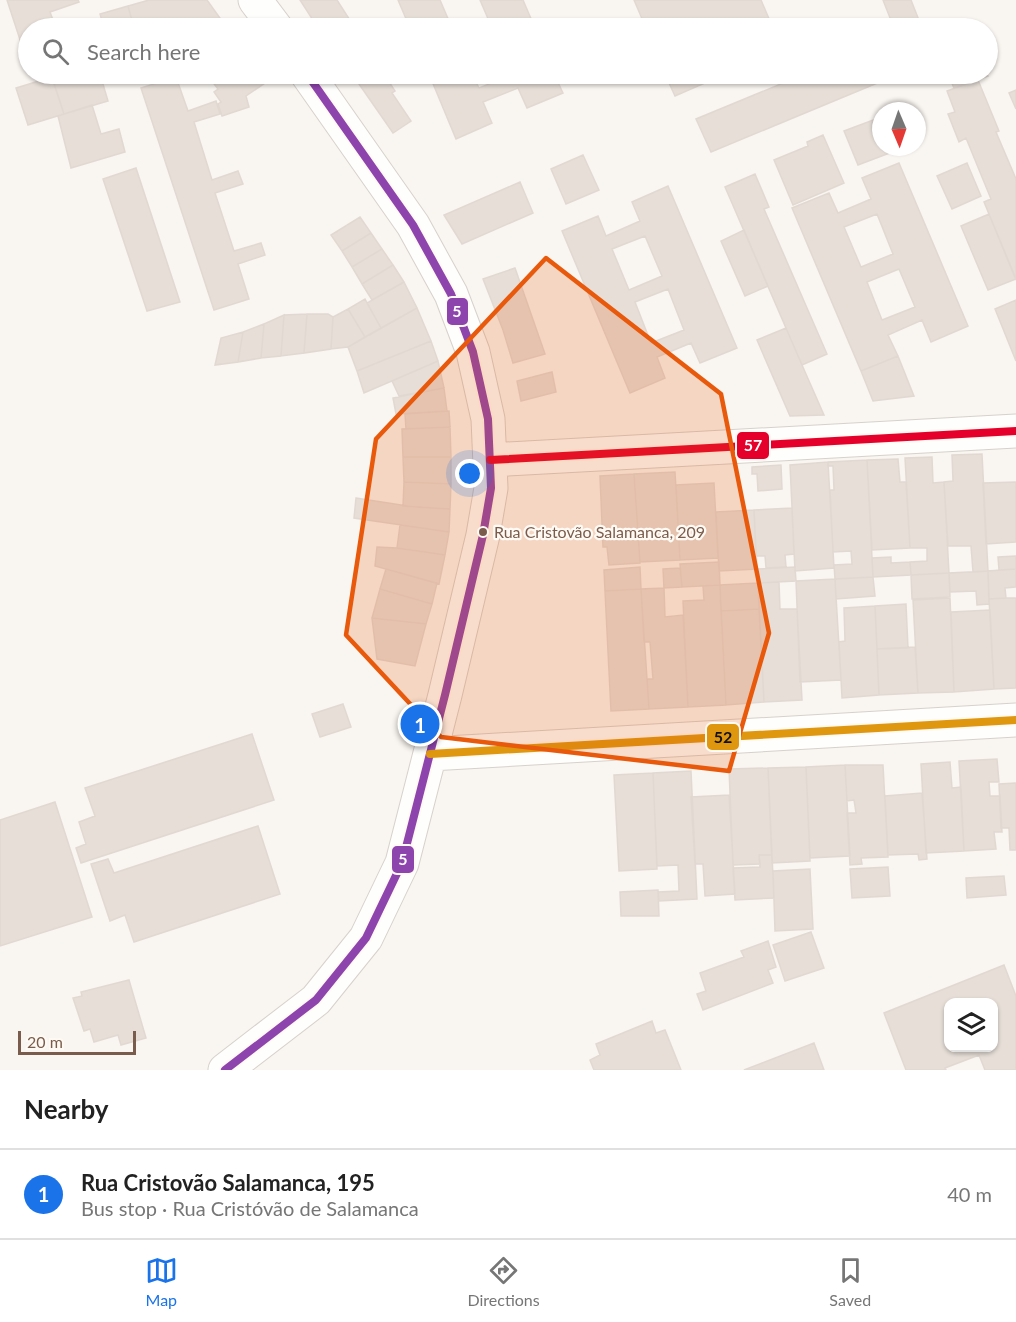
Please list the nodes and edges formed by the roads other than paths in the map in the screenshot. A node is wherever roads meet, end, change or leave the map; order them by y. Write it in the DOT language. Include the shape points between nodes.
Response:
graph roads {
  1 [pos="255,0"];
  2 [pos="268,18"];
  3 [pos="314,84"];
  4 [pos="1016,431"];
  5 [pos="490,460"];
  6 [pos="1016,720"];
  7 [pos="430,754"];
  8 [pos="225,1070"];
  1 -- 2 [label="street"];
  3 -- 5 [label="street" via="413,225 451,294 473,352 488,418"];
  4 -- 5 [label="street"];
  5 -- 7 [label="street" via="491,488 483,535"];
  6 -- 7 [label="street"];
  7 -- 8 [label="street" via="402,863 366,938 316,1000"];
}
